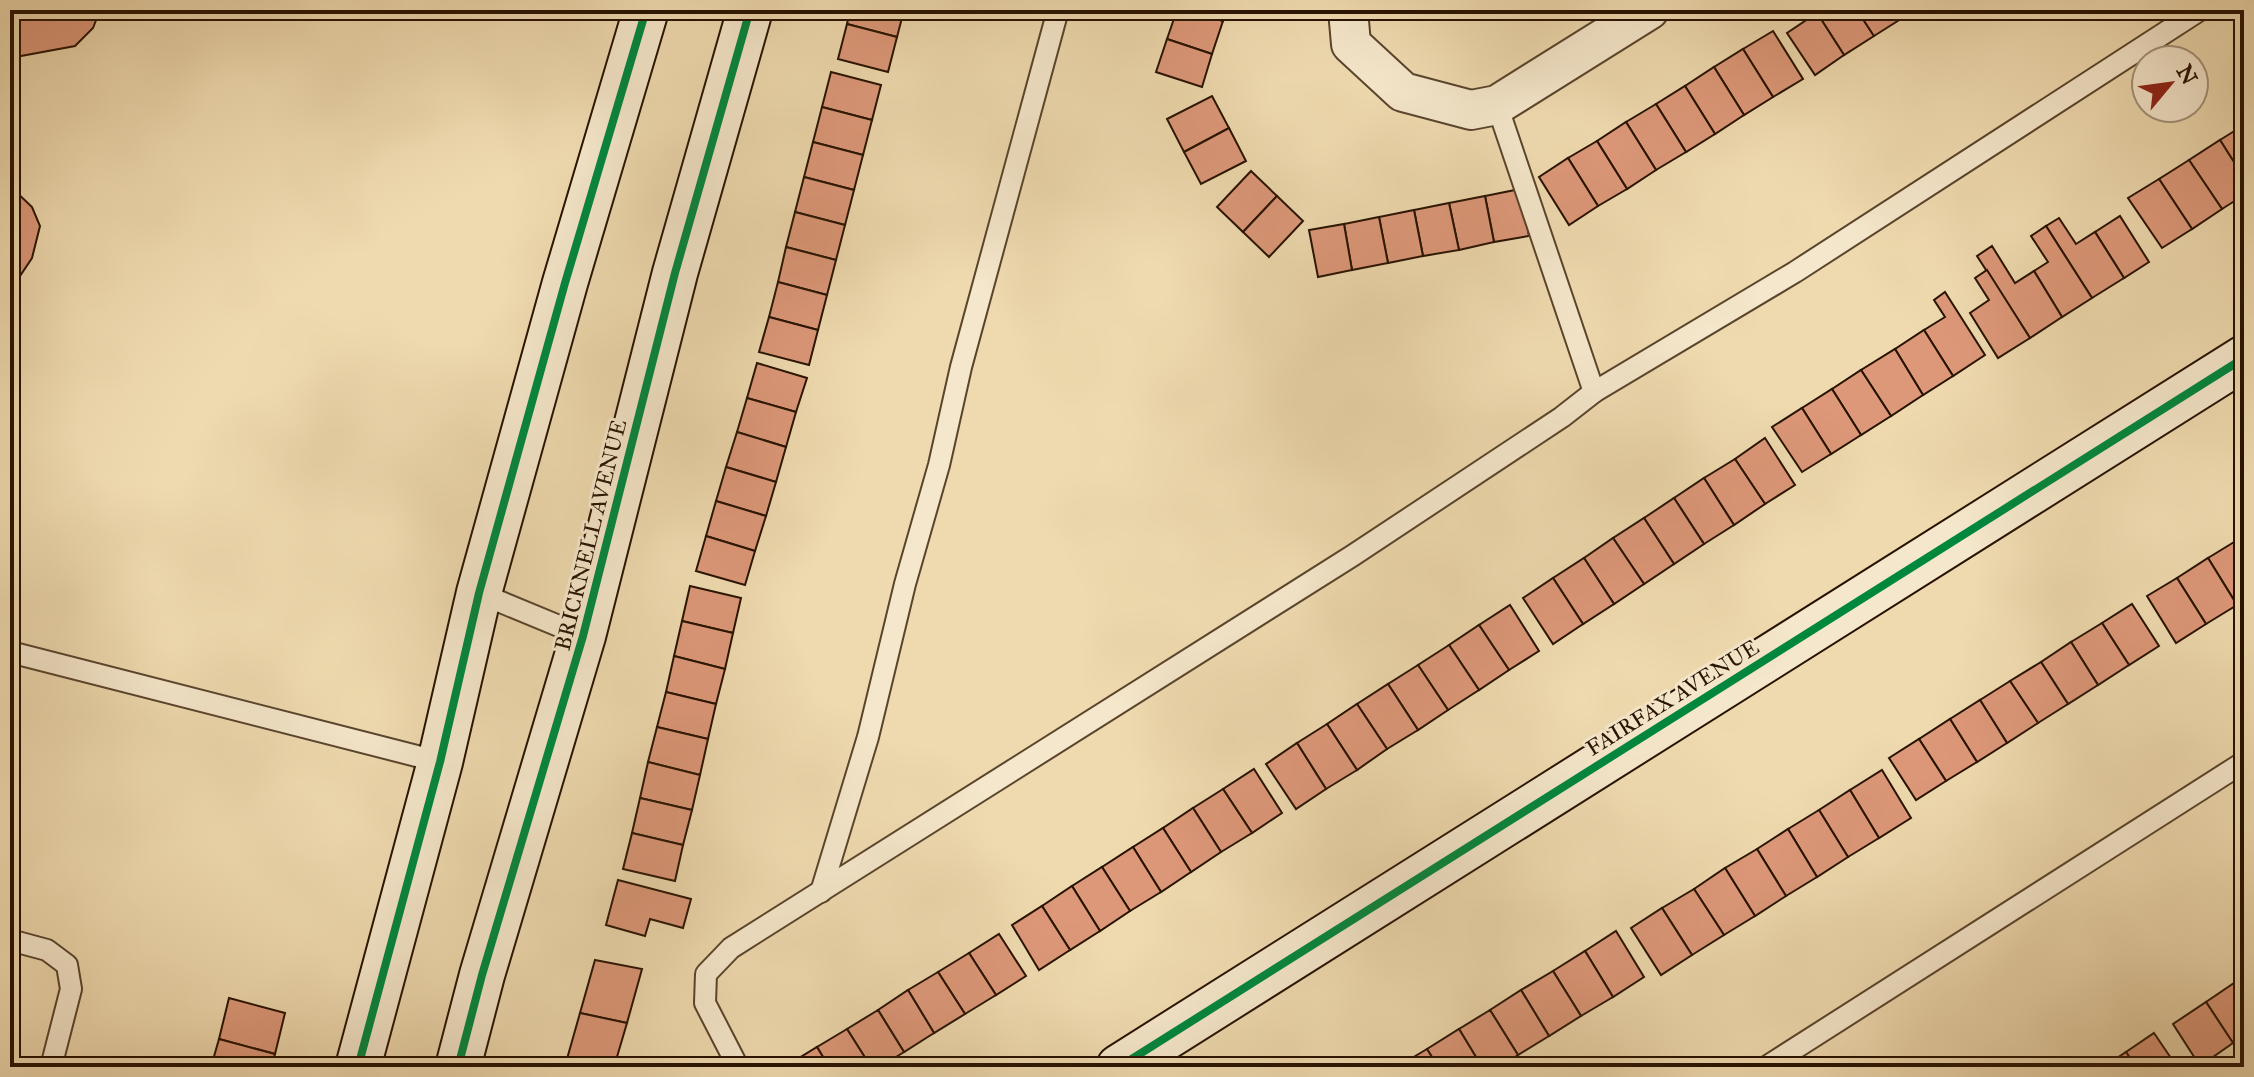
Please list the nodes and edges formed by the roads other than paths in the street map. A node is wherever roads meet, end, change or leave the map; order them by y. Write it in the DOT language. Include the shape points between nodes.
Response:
graph roads {
  1 [pos="646,10"];
  2 [pos="750,10"];
  3 [pos="1058,10"];
  4 [pos="1348,10"];
  5 [pos="1649,10"];
  6 [pos="2200,10"];
  7 [pos="1497,105"];
  8 [pos="2244,358"];
  9 [pos="1594,392"];
  10 [pos="479,593"];
  11 [pos="583,636"];
  12 [pos="10,652"];
  13 [pos="440,762"];
  14 [pos="2244,762"];
  15 [pos="821,892"];
  16 [pos="10,940"];
  17 [pos="51,1067"];
  18 [pos="358,1067"];
  19 [pos="458,1067"];
  20 [pos="738,1067"];
  21 [pos="1119,1067"];
  22 [pos="1766,1067"];
  1 -- 10 [label="street"];
  2 -- 11 [label="street, BRICKNELL AVENUE" via="675,273"];
  3 -- 15 [label="lane" via="868,737"];
  4 -- 7 [label="street" via="1351,44 1403,92 1471,110"];
  5 -- 7 [label="street"];
  6 -- 9 [label="lane" via="1795,272"];
  7 -- 9 [label="lane"];
  8 -- 21 [label="street, FAIRFAX AVENUE"];
  9 -- 15 [label="lane" via="1352,556"];
  10 -- 11 [label="lane"];
  10 -- 13 [label="street"];
  11 -- 19 [label="street, BRICKNELL AVENUE"];
  12 -- 13 [label="lane"];
  13 -- 18 [label="street"];
  14 -- 22 [label="lane"];
  15 -- 20 [label="lane" via="731,948 706,974 705,1003"];
  16 -- 17 [label="lane" via="47,950 67,965 71,989"];
}
